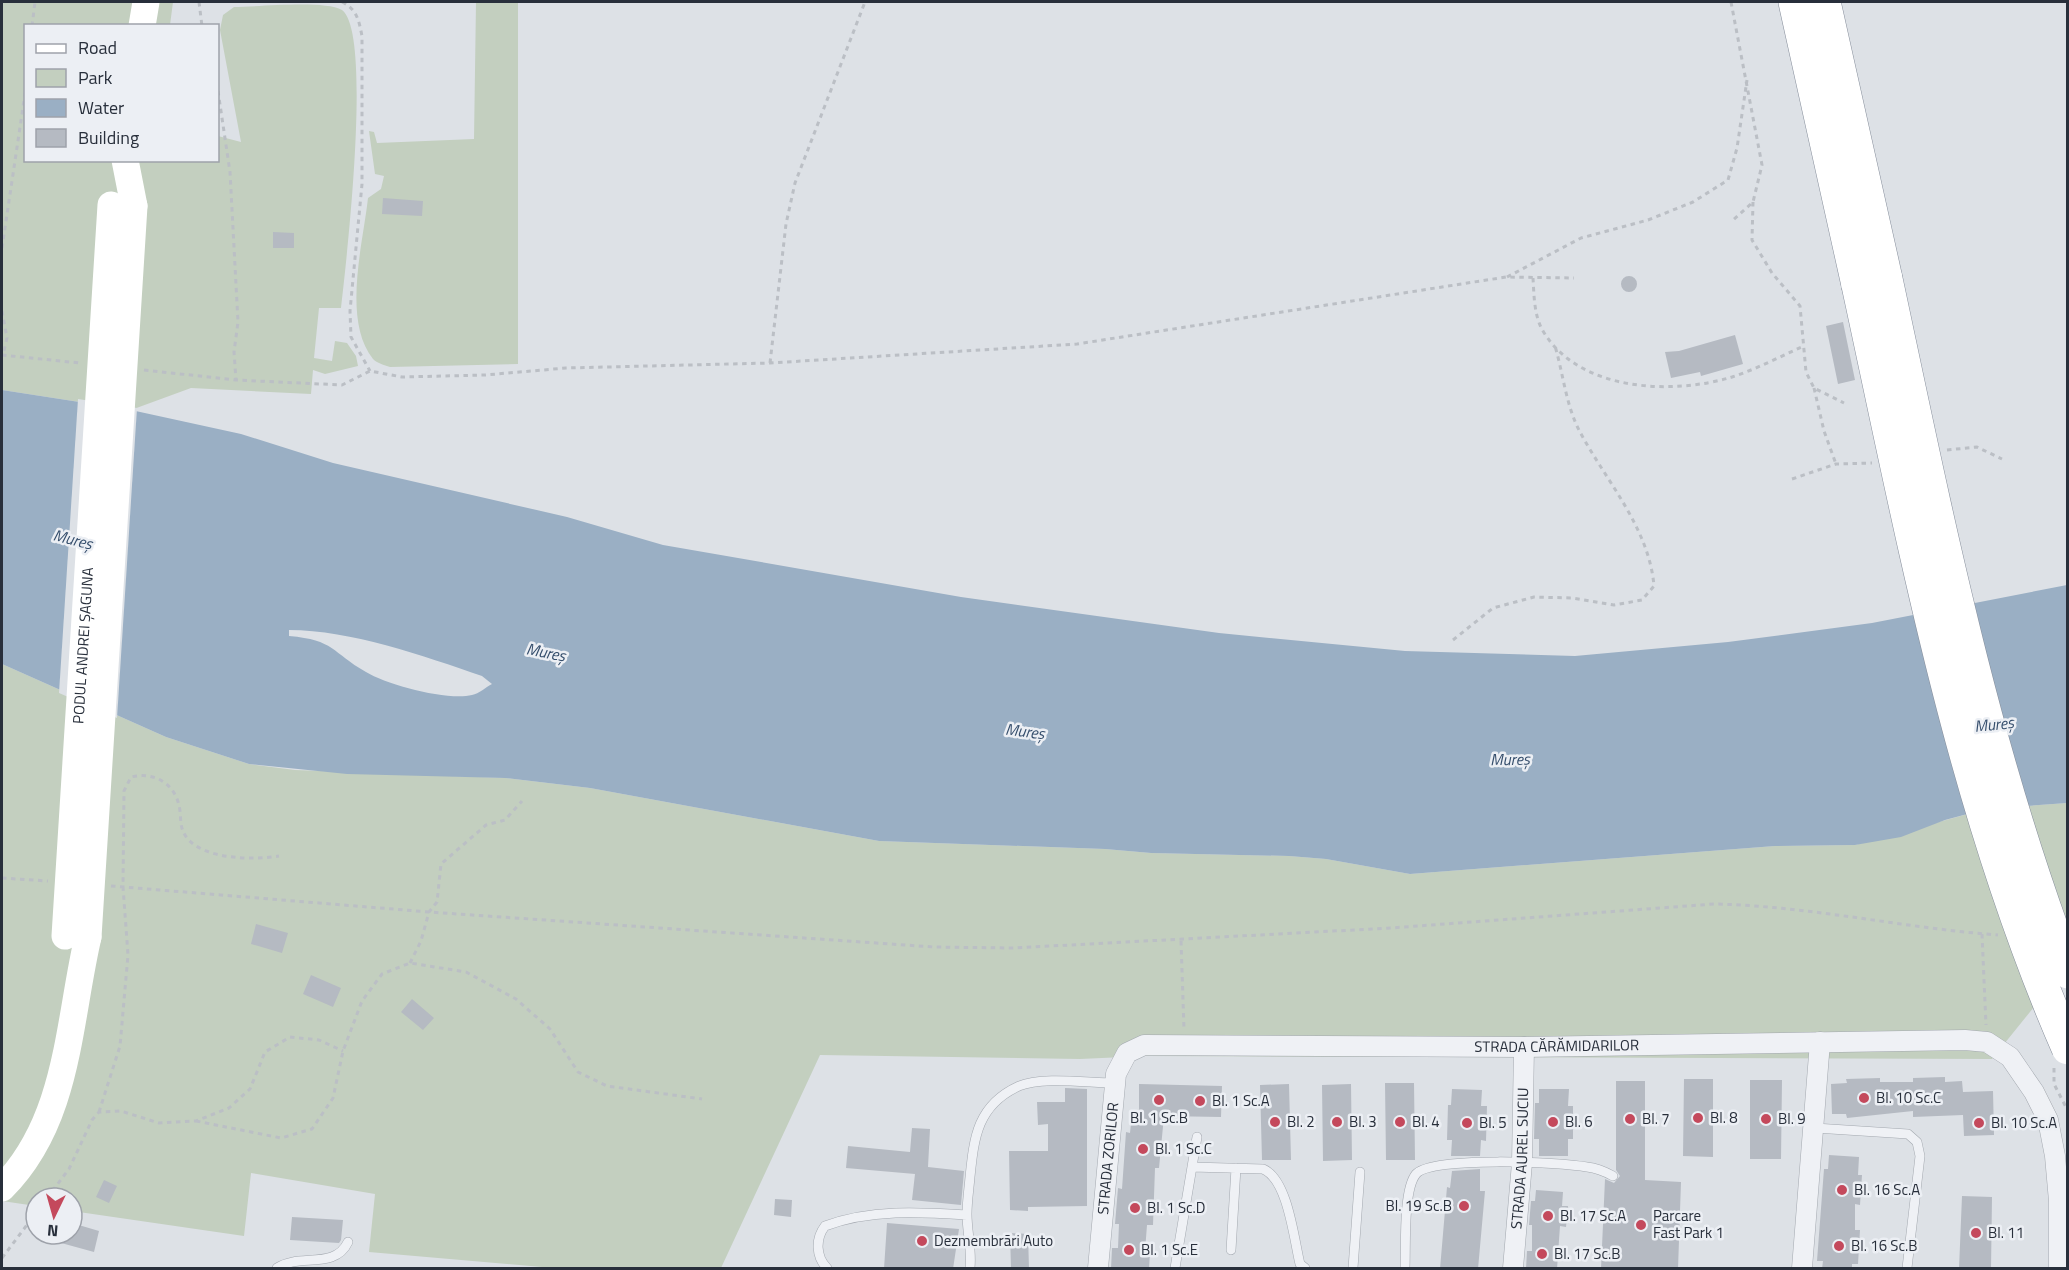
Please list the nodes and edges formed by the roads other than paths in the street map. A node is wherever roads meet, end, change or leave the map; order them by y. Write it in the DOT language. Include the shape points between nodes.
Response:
graph roads {
  1 [pos="146,2"];
  2 [pos="1795,2"];
  3 [pos="1824,2"];
  4 [pos="142,24"];
  5 [pos="124,162"];
  6 [pos="1872,282"];
  7 [pos="2067,972"];
  8 [pos="1820,1042"];
  9 [pos="1524,1047"];
  10 [pos="1127,1053"];
  11 [pos="2061,1057"];
  12 [pos="1115,1083"];
  13 [pos="1815,1128"];
  14 [pos="1197,1137"];
  15 [pos="1522,1163"];
  16 [pos="1192,1167"];
  17 [pos="1236,1168"];
  18 [pos="1360,1172"];
  19 [pos="1613,1176"];
  20 [pos="2,1188"];
  21 [pos="967,1215"];
  22 [pos="348,1242"];
  23 [pos="1231,1250"];
  24 [pos="277,1269"];
  25 [pos="827,1269"];
  26 [pos="970,1269"];
  27 [pos="1098,1269"];
  28 [pos="1175,1269"];
  29 [pos="1305,1269"];
  30 [pos="1353,1269"];
  31 [pos="1405,1269"];
  32 [pos="1513,1269"];
  33 [pos="1802,1269"];
  34 [pos="1906,1269"];
  35 [pos="2059,1269"];
  1 -- 4 [label="street"];
  2 -- 6 [label="highway"];
  3 -- 6 [label="highway"];
  5 -- 20 [label="street, PODUL ANDREI ȘAGUNA, bridge" via="76,936 76,988 65,1069 56,1099 33,1146"];
  6 -- 7 [label="highway, bridge" via="1985,717 2020,838"];
  6 -- 11 [label="highway, bridge" via="1942,663 1982,814"];
  8 -- 9 [label="street, STRADA CĂRĂMIDARILOR"];
  8 -- 13 [label="street"];
  8 -- 35 [label="street, STRADA CĂRĂMIDARILOR" via="1965,1040 1987,1042 2010,1057 2048,1120 2059,1201"];
  9 -- 10 [label="street, STRADA CĂRĂMIDARILOR" via="1144,1045"];
  9 -- 15 [label="street, STRADA AUREL SUCIU"];
  10 -- 12 [label="street, STRADA ZORILOR" via="1118,1066"];
  12 -- 21 [label="lane" via="1041,1082 1020,1086 1002,1098 975,1131"];
  12 -- 27 [label="street, STRADA ZORILOR"];
  13 -- 33 [label="street"];
  13 -- 34 [label="lane" via="1908,1134 1917,1142 1920,1156"];
  14 -- 16 [label="lane"];
  15 -- 19 [label="lane" via="1585,1166"];
  15 -- 31 [label="lane" via="1441,1163 1417,1172 1410,1185"];
  15 -- 32 [label="street, STRADA AUREL SUCIU"];
  16 -- 17 [label="lane"];
  16 -- 28 [label="lane"];
  17 -- 23 [label="lane"];
  17 -- 29 [label="lane" via="1263,1170 1277,1180 1300,1264"];
  18 -- 30 [label="lane"];
  21 -- 25 [label="lane" via="882,1214 825,1226 818,1242"];
  21 -- 26 [label="lane"];
  22 -- 24 [label="lane" via="344,1252 331,1258"];
}
